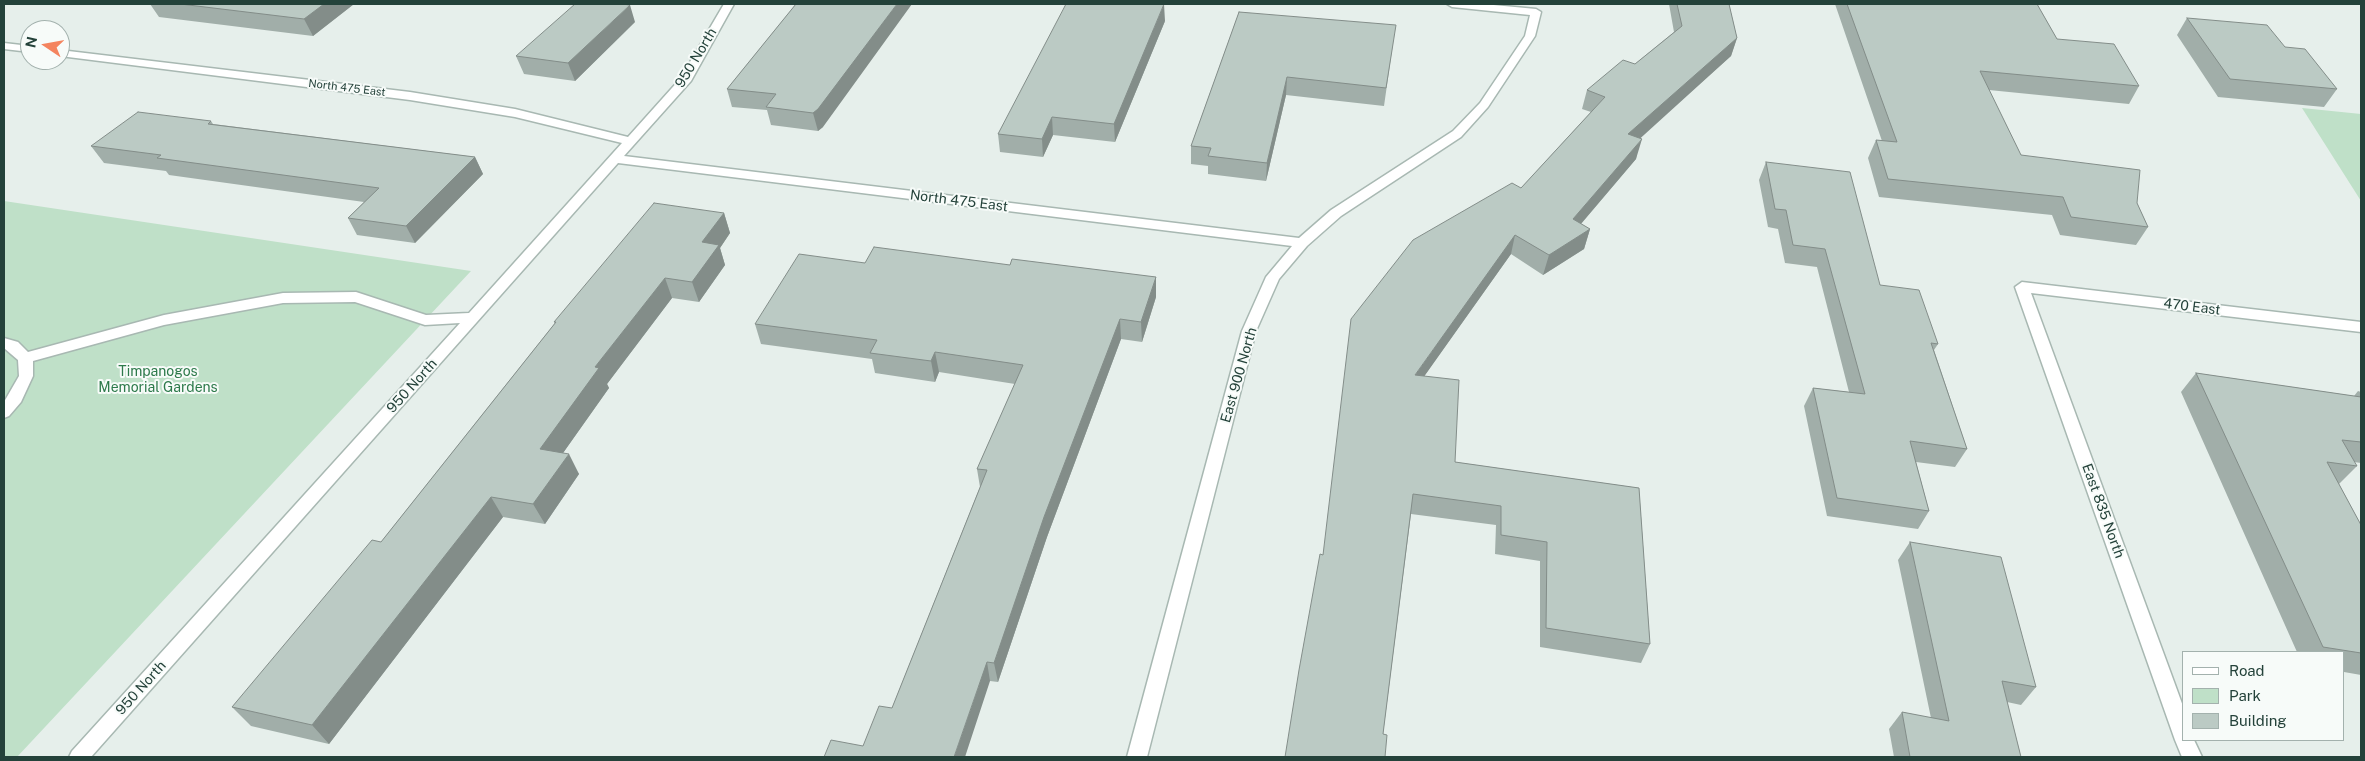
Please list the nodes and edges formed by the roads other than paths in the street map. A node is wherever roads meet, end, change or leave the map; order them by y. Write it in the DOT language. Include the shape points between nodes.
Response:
graph roads {
  1 [pos="729,4"];
  2 [pos="1452,4"];
  3 [pos="4,46"];
  4 [pos="20,48"];
  5 [pos="70,54"];
  6 [pos="631,142"];
  7 [pos="616,160"];
  8 [pos="1302,243"];
  9 [pos="2022,287"];
  10 [pos="474,317"];
  11 [pos="2361,327"];
  12 [pos="4,343"];
  13 [pos="25,358"];
  14 [pos="4,412"];
  15 [pos="2182,730"];
  16 [pos="2185,741"];
  17 [pos="79,757"];
  18 [pos="1137,757"];
  19 [pos="2192,757"];
  1 -- 6 [label="street, 950 North" via="685,81"];
  2 -- 8 [label="street, East 900 North" via="1536,12 1530,36 1484,105 1457,134 1336,213"];
  3 -- 4 [label="street"];
  5 -- 6 [label="street, North 475 East" via="410,96 515,113"];
  6 -- 7 [label="street, 950 North"];
  7 -- 8 [label="street, North 475 East"];
  7 -- 10 [label="street, 950 North"];
  8 -- 18 [label="street, East 900 North" via="1273,277 1249,331"];
  9 -- 11 [label="street, 470 East"];
  9 -- 15 [label="street, East 835 North"];
  10 -- 13 [label="street" via="426,320 356,297 282,298 164,320"];
  10 -- 17 [label="street, 950 North"];
  12 -- 13 [label="street" via="13,346"];
  13 -- 14 [label="street" via="26,376"];
  16 -- 19 [label="street"];
}
